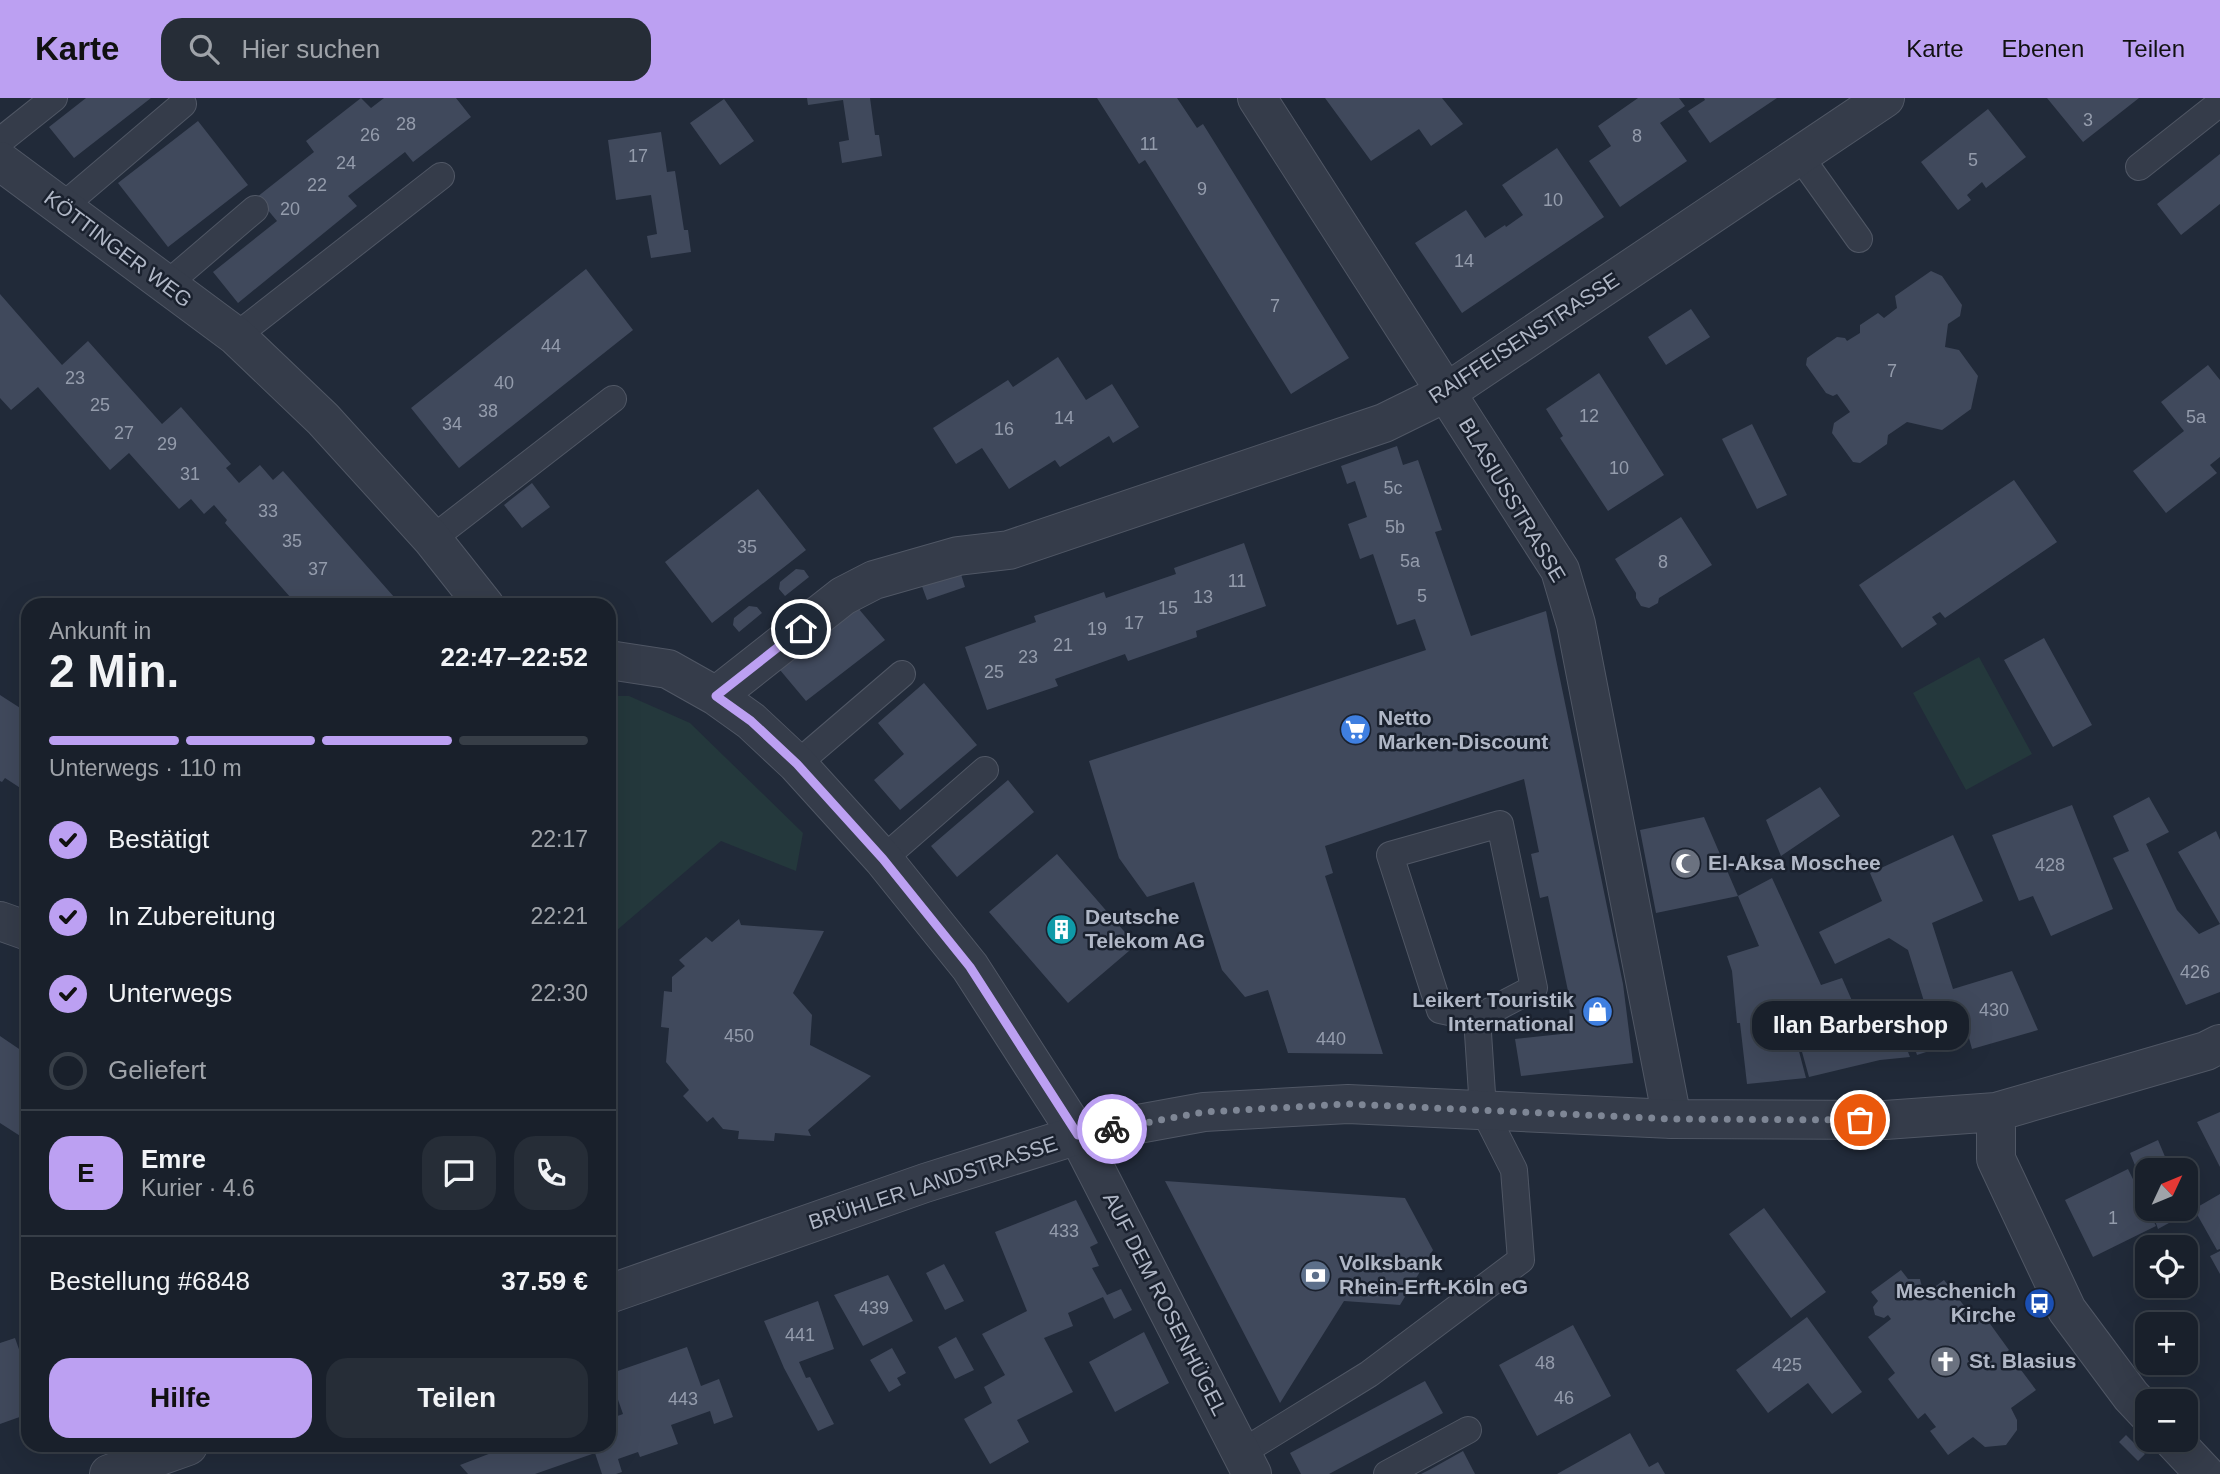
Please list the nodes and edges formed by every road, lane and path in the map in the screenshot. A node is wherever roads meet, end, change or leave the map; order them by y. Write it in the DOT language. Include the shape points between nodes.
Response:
graph roads {
  1 [pos="54,98"];
  2 [pos="1257,98"];
  3 [pos="1870,102"];
  4 [pos="2220,103"];
  5 [pos="183,104"];
  6 [pos="0,141"];
  7 [pos="1799,155"];
  8 [pos="0,161"];
  9 [pos="2140,167"];
  10 [pos="441,176"];
  11 [pos="62,207"];
  12 [pos="256,209"];
  13 [pos="1859,239"];
  14 [pos="166,285"];
  15 [pos="236,336"];
  16 [pos="1447,392"];
  17 [pos="613,399"];
  18 [pos="432,539"];
  19 [pos="479,598"];
  20 [pos="616,661"];
  21 [pos="902,674"];
  22 [pos="716,696"];
  23 [pos="797,764"];
  24 [pos="985,770"];
  25 [pos="883,859"];
  26 [pos="0,921"];
  27 [pos="21,928"];
  28 [pos="1476,1018"];
  29 [pos="2220,1044"];
  30 [pos="1483,1108"];
  31 [pos="1996,1112"];
  32 [pos="1672,1119"];
  33 [pos="1078,1135"];
  34 [pos="616,1292"];
  35 [pos="2135,1400"];
  36 [pos="1468,1430"];
  37 [pos="171,1452"];
  38 [pos="2185,1452"];
  39 [pos="1247,1463"];
  40 [pos="109,1474"];
  41 [pos="1387,1474"];
  42 [pos="2206,1474"];
  1 -- 6 [label="lane"];
  2 -- 16 [label="street, BLASIUSSTRASSE"];
  3 -- 7 [label="street, RAIFFEISENSTRASSE"];
  4 -- 9 [label="lane"];
  5 -- 11 [label="lane"];
  7 -- 13 [label="lane"];
  7 -- 16 [label="street, RAIFFEISENSTRASSE"];
  8 -- 11 [label="street, KÖTTINGER WEG"];
  10 -- 15 [label="lane"];
  11 -- 14 [label="street, KÖTTINGER WEG"];
  12 -- 14 [label="lane"];
  14 -- 15 [label="street, KÖTTINGER WEG"];
  15 -- 18 [label="street, KÖTTINGER WEG" via="323,419"];
  16 -- 22 [label="street, RAIFFEISENSTRASSE" via="1384,423 1009,550 958,556 874,580 843,596"];
  16 -- 32 [label="street, BLASIUSSTRASSE" via="1559,570 1576,624"];
  17 -- 18 [label="lane"];
  18 -- 19 [label="street, KÖTTINGER WEG"];
  20 -- 22 [label="street, AUF DEM ROSENHÜGEL" via="668,669"];
  21 -- 23 [label="lane"];
  22 -- 23 [label="street, AUF DEM ROSENHÜGEL"];
  23 -- 25 [label="street, AUF DEM ROSENHÜGEL"];
  24 -- 25 [label="lane"];
  25 -- 33 [label="street, AUF DEM ROSENHÜGEL" via="970,967"];
  26 -- 27 [label="street"];
  28 -- 28 [label="lane" via="1440,1010 1390,855 1500,824 1534,988"];
  28 -- 30 [label="lane"];
  29 -- 31 [label="street, BRÜHLER LANDSTRASSE"];
  30 -- 32 [label="street, BRÜHLER LANDSTRASSE"];
  30 -- 33 [label="street, BRÜHLER LANDSTRASSE" via="1348,1104 1204,1112"];
  30 -- 39 [label="lane" via="1514,1170 1521,1260"];
  31 -- 32 [label="street, BRÜHLER LANDSTRASSE" via="1885,1120"];
  31 -- 35 [label="street" via="1996,1159 2067,1310"];
  33 -- 34 [label="street, BRÜHLER LANDSTRASSE" via="917,1185"];
  33 -- 39 [label="street, AUF DEM ROSENHÜGEL"];
  36 -- 41 [label="lane"];
  37 -- 40 [label="street"];
  38 -- 42 [label="street"];
}
